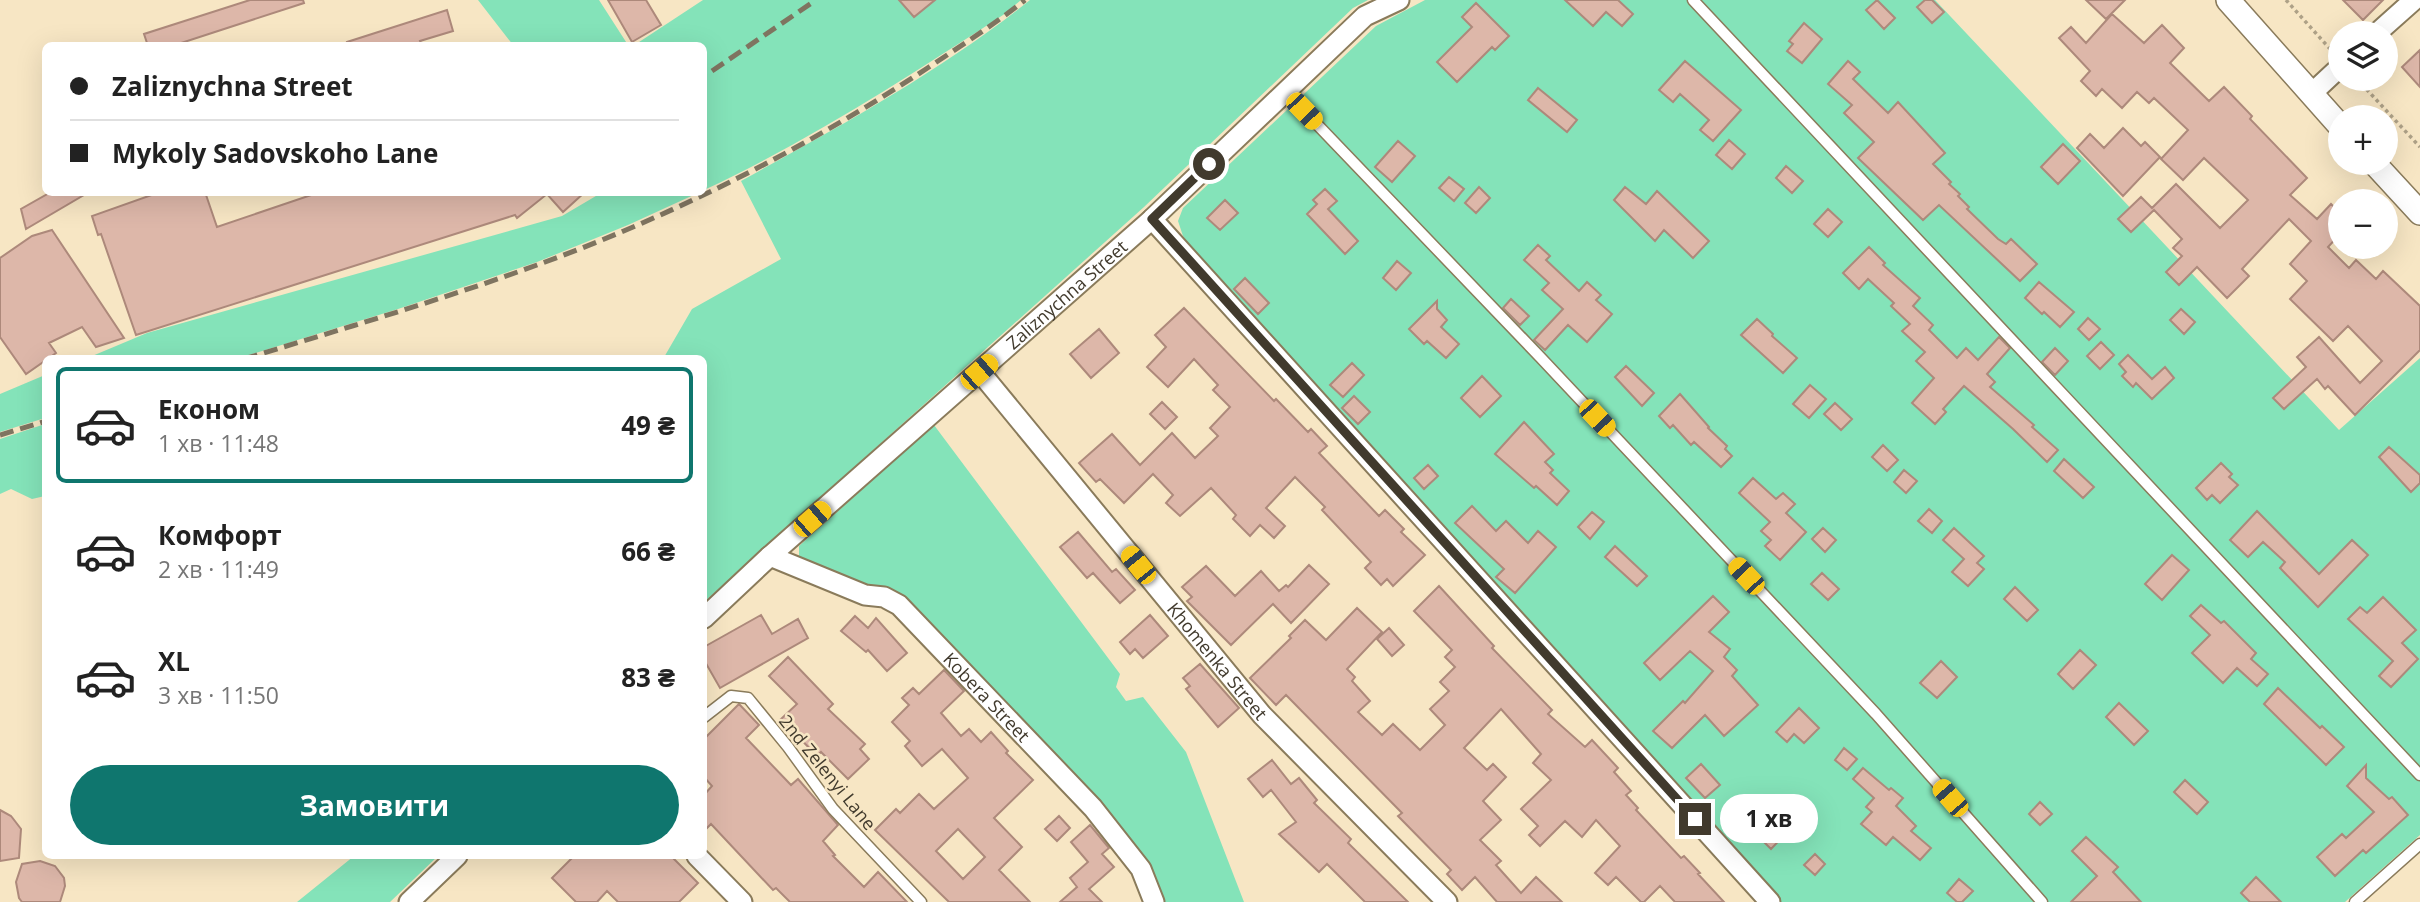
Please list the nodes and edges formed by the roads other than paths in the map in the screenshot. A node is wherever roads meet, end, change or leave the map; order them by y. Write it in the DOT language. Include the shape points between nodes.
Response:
graph roads {
  1 [pos="1399,0"];
  2 [pos="1693,0"];
  3 [pos="2228,0"];
  4 [pos="2414,0"];
  5 [pos="2390,21"];
  6 [pos="2328,78"];
  7 [pos="1286,92"];
  8 [pos="2311,94"];
  9 [pos="2328,113"];
  10 [pos="2385,175"];
  11 [pos="2420,214"];
  12 [pos="1152,219"];
  13 [pos="979,372"];
  14 [pos="770,556"];
  15 [pos="707,615"];
  16 [pos="707,715"];
  17 [pos="2420,775"];
  18 [pos="2420,844"];
  19 [pos="454,859"];
  20 [pos="700,859"];
  21 [pos="416,900"];
  22 [pos="742,902"];
  23 [pos="921,902"];
  24 [pos="1154,902"];
  25 [pos="1447,902"];
  26 [pos="1770,902"];
  27 [pos="2042,902"];
  28 [pos="2355,902"];
  1 -- 7 [label="street, Zaliznychna Street" via="1365,16"];
  2 -- 17 [label="lane"];
  3 -- 8 [label="street"];
  4 -- 5 [label="street"];
  6 -- 8 [label="street"];
  7 -- 12 [label="street, Zaliznychna Street"];
  7 -- 27 [label="lane" via="1866,704"];
  8 -- 9 [label="street"];
  10 -- 11 [label="street"];
  12 -- 13 [label="street, Zaliznychna Street"];
  12 -- 26 [label="street"];
  13 -- 14 [label="street, Zaliznychna Street"];
  13 -- 25 [label="street, Khomenka Street" via="1262,715"];
  14 -- 15 [label="street, Zaliznychna Street"];
  14 -- 24 [label="street, Kobera Street" via="899,605 1093,808 1141,869"];
  16 -- 23 [label="lane, 2nd Zelenyi Lane" via="731,696 748,698 833,810"];
  18 -- 28 [label="lane"];
  19 -- 21 [label="street"];
  20 -- 22 [label="street"];
}
